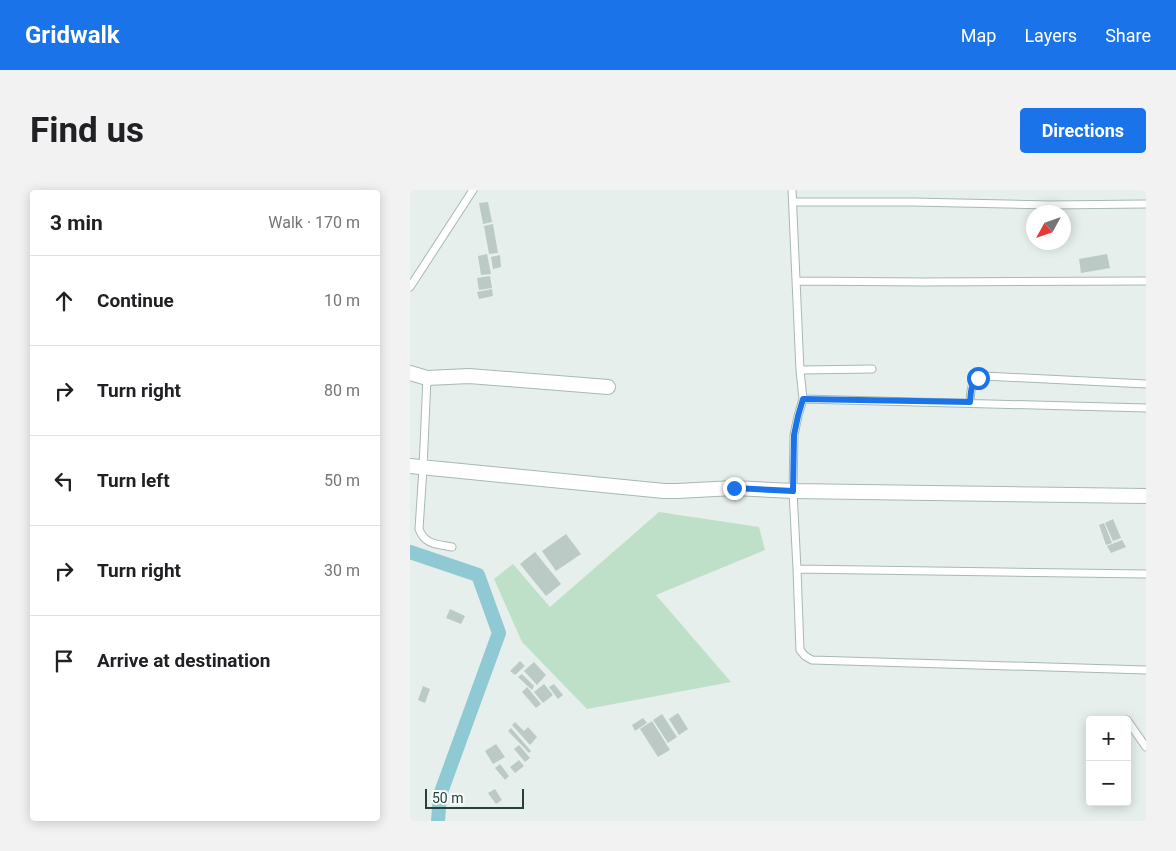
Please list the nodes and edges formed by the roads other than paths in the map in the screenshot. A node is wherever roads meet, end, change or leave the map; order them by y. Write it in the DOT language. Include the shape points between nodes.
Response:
graph roads {
  1 [pos="473,190"];
  2 [pos="792,190"];
  3 [pos="794,202"];
  4 [pos="1146,204"];
  5 [pos="797,280"];
  6 [pos="1146,281"];
  7 [pos="410,287"];
  8 [pos="872,369"];
  9 [pos="800,370"];
  10 [pos="410,373"];
  11 [pos="427,378"];
  12 [pos="1146,384"];
  13 [pos="608,387"];
  14 [pos="803,399"];
  15 [pos="970,402"];
  16 [pos="1146,408"];
  17 [pos="417,467"];
  18 [pos="793,491"];
  19 [pos="1146,496"];
  20 [pos="452,546"];
  21 [pos="797,569"];
  22 [pos="1146,574"];
  23 [pos="1146,670"];
  24 [pos="1131,725"];
  25 [pos="1146,747"];
  1 -- 7 [label="lane"];
  2 -- 3 [label="lane"];
  3 -- 4 [label="lane" via="1049,206"];
  3 -- 5 [label="lane"];
  5 -- 6 [label="lane"];
  5 -- 9 [label="lane"];
  8 -- 9 [label="lane"];
  9 -- 14 [label="lane"];
  10 -- 11 [label="street"];
  11 -- 13 [label="street" via="469,376"];
  11 -- 17 [label="lane"];
  12 -- 15 [label="lane" via="984,376 974,382"];
  14 -- 15 [label="lane"];
  14 -- 18 [label="lane" via="794,435"];
  15 -- 16 [label="lane"];
  17 -- 18 [label="street" via="664,491 734,488"];
  17 -- 20 [label="lane" via="421,534 432,544"];
  18 -- 19 [label="street"];
  18 -- 21 [label="lane"];
  21 -- 22 [label="lane"];
  21 -- 23 [label="lane" via="800,650 812,660"];
  24 -- 25 [label="lane"];
}
